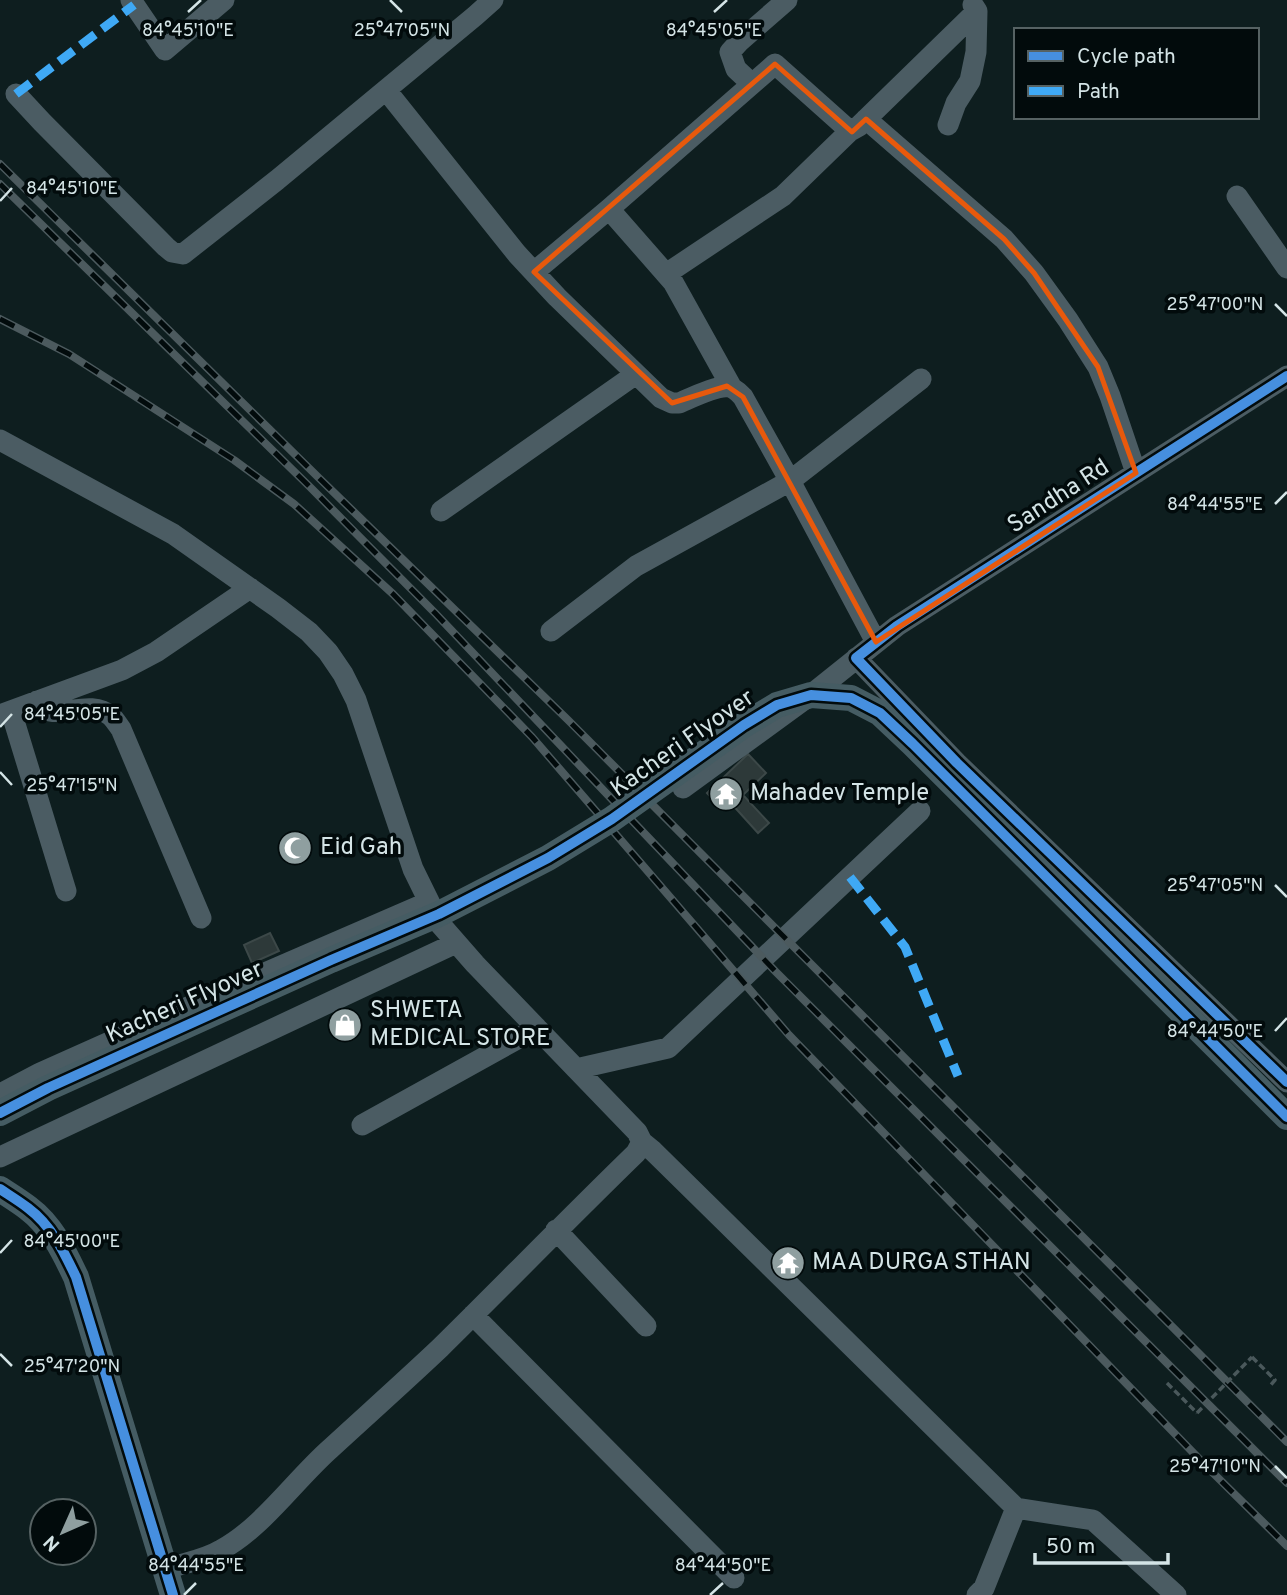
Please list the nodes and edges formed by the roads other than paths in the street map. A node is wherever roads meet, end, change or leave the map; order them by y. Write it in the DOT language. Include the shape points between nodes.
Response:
graph roads {
  1 [pos="131,0"];
  2 [pos="224,0"];
  3 [pos="492,0"];
  4 [pos="781,2"];
  5 [pos="973,6"];
  6 [pos="752,84"];
  7 [pos="386,90"];
  8 [pos="16,94"];
  9 [pos="858,125"];
  10 [pos="948,125"];
  11 [pos="1237,196"];
  12 [pos="609,209"];
  13 [pos="1287,268"];
  14 [pos="534,272"];
  15 [pos="666,274"];
  16 [pos="636,374"];
  17 [pos="1287,376"];
  18 [pos="921,379"];
  19 [pos="732,388"];
  20 [pos="0,440"];
  21 [pos="1136,473"];
  22 [pos="790,481"];
  23 [pos="441,511"];
  24 [pos="250,588"];
  25 [pos="551,631"];
  26 [pos="876,642"];
  27 [pos="856,658"];
  28 [pos="37,701"];
  29 [pos="5,713"];
  30 [pos="683,788"];
  31 [pos="920,811"];
  32 [pos="66,891"];
  33 [pos="429,902"];
  34 [pos="201,918"];
  35 [pos="456,943"];
  36 [pos="537,1028"];
  37 [pos="1279,1067"];
  38 [pos="576,1069"];
  39 [pos="1287,1082"];
  40 [pos="0,1094"];
  41 [pos="0,1113"];
  42 [pos="1287,1117"];
  43 [pos="362,1125"];
  44 [pos="642,1142"];
  45 [pos="0,1157"];
  46 [pos="0,1189"];
  47 [pos="556,1230"];
  48 [pos="472,1315"];
  49 [pos="646,1326"];
  50 [pos="1016,1508"];
  51 [pos="166,1569"];
  52 [pos="734,1578"];
  53 [pos="173,1595"];
  54 [pos="977,1595"];
  55 [pos="1176,1595"];
  1 -- 2 [label="street" via="164,50"];
  3 -- 7 [label="street"];
  4 -- 6 [label="street" via="730,52 736,69"];
  5 -- 9 [label="street"];
  5 -- 10 [label="street" via="976,52 970,81"];
  6 -- 9 [label="street" via="775,64"];
  6 -- 12 [label="street"];
  7 -- 8 [label="street" via="183,254 166,247"];
  7 -- 14 [label="street"];
  9 -- 15 [label="street" via="783,196"];
  9 -- 21 [label="street" via="1004,239 1034,272 1098,367"];
  11 -- 13 [label="street"];
  12 -- 14 [label="street"];
  12 -- 15 [label="street"];
  14 -- 16 [label="street"];
  15 -- 19 [label="street"];
  16 -- 19 [label="street" via="672,403"];
  16 -- 23 [label="street"];
  17 -- 21 [label="street, Sandha Rd"];
  18 -- 22 [label="street"];
  19 -- 22 [label="street" via="743,397"];
  20 -- 24 [label="street" via="173,534"];
  21 -- 26 [label="street, Sandha Rd"];
  22 -- 25 [label="street" via="636,566"];
  22 -- 26 [label="street"];
  24 -- 28 [label="street" via="156,652 122,670"];
  24 -- 33 [label="street" via="309,632 343,674"];
  26 -- 27 [label="street, Sandha Rd"];
  27 -- 30 [label="street, Sandha Rd"];
  27 -- 37 [label="street" via="957,763"];
  28 -- 29 [label="street"];
  28 -- 34 [label="street" via="48,711 88,708 116,721"];
  29 -- 32 [label="street"];
  31 -- 38 [label="street" via="668,1048"];
  33 -- 35 [label="street"];
  33 -- 40 [label="street"];
  35 -- 36 [label="street"];
  35 -- 45 [label="street"];
  36 -- 38 [label="street"];
  36 -- 43 [label="street"];
  37 -- 39 [label="street"];
  38 -- 44 [label="street" via="638,1132"];
  41 -- 42 [label="main road, Kacheri Flyover, bridge" via="439,914 548,858 612,819 744,725 777,705 811,695 850,698 880,713"];
  44 -- 47 [label="street"];
  44 -- 50 [label="street"];
  46 -- 51 [label="main road" via="44,1222 76,1277"];
  47 -- 48 [label="street"];
  47 -- 49 [label="street"];
  48 -- 51 [label="street" via="235,1542"];
  48 -- 52 [label="street"];
  50 -- 54 [label="street" via="984,1588"];
  50 -- 55 [label="street" via="1093,1520"];
  51 -- 53 [label="main road"];
}
